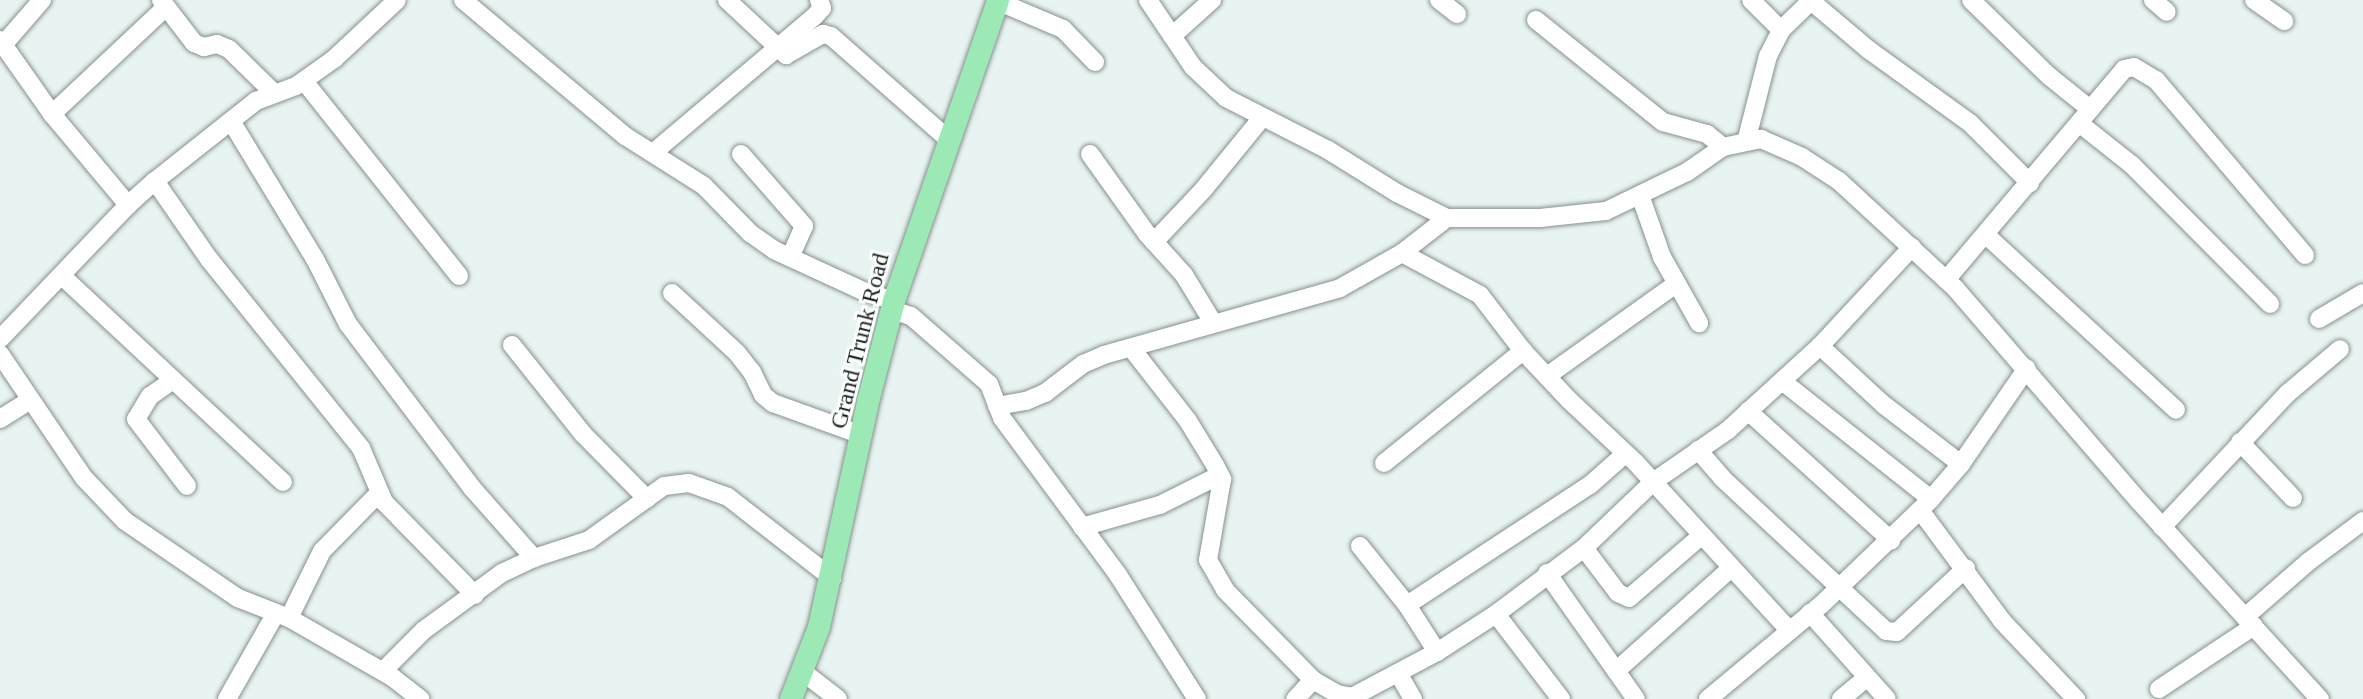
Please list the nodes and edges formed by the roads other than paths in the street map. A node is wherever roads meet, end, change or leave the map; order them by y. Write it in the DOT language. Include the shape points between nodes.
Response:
graph roads {
  1 [pos="42,0"];
  2 [pos="397,0"];
  3 [pos="463,0"];
  4 [pos="727,0"];
  5 [pos="819,0"];
  6 [pos="998,0"];
  7 [pos="1148,0"];
  8 [pos="1212,0"];
  9 [pos="1439,0"];
  10 [pos="1751,0"];
  11 [pos="1971,0"];
  12 [pos="2254,0"];
  13 [pos="1812,1"];
  14 [pos="164,4"];
  15 [pos="1457,14"];
  16 [pos="1536,20"];
  17 [pos="2284,21"];
  18 [pos="1781,30"];
  19 [pos="1172,36"];
  20 [pos="2,43"];
  21 [pos="775,49"];
  22 [pos="1095,62"];
  23 [pos="304,81"];
  24 [pos="275,94"];
  25 [pos="52,114"];
  26 [pos="2085,116"];
  27 [pos="1261,119"];
  28 [pos="231,121"];
  29 [pos="949,140"];
  30 [pos="1746,142"];
  31 [pos="1723,147"];
  32 [pos="654,152"];
  33 [pos="741,154"];
  34 [pos="1090,154"];
  35 [pos="155,181"];
  36 [pos="2030,183"];
  37 [pos="1640,195"];
  38 [pos="128,205"];
  39 [pos="1447,218"];
  40 [pos="1986,235"];
  41 [pos="1154,242"];
  42 [pos="1912,247"];
  43 [pos="1402,253"];
  44 [pos="2305,255"];
  45 [pos="790,257"];
  46 [pos="62,276"];
  47 [pos="459,276"];
  48 [pos="1946,280"];
  49 [pos="1676,284"];
  50 [pos="672,293"];
  51 [pos="2363,293"];
  52 [pos="2270,304"];
  53 [pos="893,305"];
  54 [pos="2319,319"];
  55 [pos="1699,323"];
  56 [pos="1214,324"];
  57 [pos="0,339"];
  58 [pos="512,345"];
  59 [pos="1820,346"];
  60 [pos="1132,349"];
  61 [pos="2340,349"];
  62 [pos="1523,351"];
  63 [pos="0,354"];
  64 [pos="2027,368"];
  65 [pos="1547,376"];
  66 [pos="173,380"];
  67 [pos="1782,381"];
  68 [pos="31,400"];
  69 [pos="997,406"];
  70 [pos="2176,410"];
  71 [pos="1748,411"];
  72 [pos="0,419"];
  73 [pos="862,435"];
  74 [pos="2240,442"];
  75 [pos="1698,450"];
  76 [pos="1625,454"];
  77 [pos="1384,463"];
  78 [pos="1961,464"];
  79 [pos="1220,475"];
  80 [pos="283,482"];
  81 [pos="1653,482"];
  82 [pos="187,486"];
  83 [pos="379,493"];
  84 [pos="2293,498"];
  85 [pos="647,499"];
  86 [pos="1926,504"];
  87 [pos="2363,521"];
  88 [pos="1082,527"];
  89 [pos="2162,527"];
  90 [pos="1701,536"];
  91 [pos="1891,540"];
  92 [pos="1360,546"];
  93 [pos="1584,548"];
  94 [pos="534,558"];
  95 [pos="1731,568"];
  96 [pos="1966,568"];
  97 [pos="1547,573"];
  98 [pos="832,578"];
  99 [pos="1838,588"];
  100 [pos="475,595"];
  101 [pos="1407,605"];
  102 [pos="1810,613"];
  103 [pos="1496,614"];
  104 [pos="282,616"];
  105 [pos="2250,622"];
  106 [pos="1788,629"];
  107 [pos="1437,652"];
  108 [pos="383,671"];
  109 [pos="1616,671"];
  110 [pos="803,672"];
  111 [pos="1398,673"];
  112 [pos="1866,678"];
  113 [pos="1313,680"];
  114 [pos="2159,689"];
  115 [pos="1719,696"];
  116 [pos="1193,698"];
  117 [pos="227,699"];
  118 [pos="420,699"];
  119 [pos="791,699"];
  120 [pos="838,699"];
  121 [pos="1295,699"];
  122 [pos="1413,699"];
  123 [pos="1561,699"];
  124 [pos="1636,699"];
  125 [pos="1841,699"];
  126 [pos="1887,699"];
  127 [pos="2076,699"];
  128 [pos="2320,699"];
  1 -- 20 [label="street"];
  2 -- 23 [label="street"];
  3 -- 32 [label="street" via="625,136"];
  4 -- 21 [label="street"];
  5 -- 21 [label="street" via="822,8 814,17"];
  6 -- 22 [label="street" via="1063,29"];
  6 -- 29 [label="main road, Grand Trunk Road"];
  7 -- 19 [label="street"];
  8 -- 19 [label="street"];
  9 -- 15 [label="street"];
  10 -- 18 [label="street"];
  11 -- 26 [label="street"];
  12 -- 17 [label="street"];
  13 -- 18 [label="street"];
  13 -- 36 [label="street" via="1970,123"];
  14 -- 24 [label="street" via="194,43 229,49"];
  14 -- 25 [label="street"];
  16 -- 31 [label="street" via="1663,122 1707,134"];
  18 -- 30 [label="street"];
  19 -- 27 [label="street" via="1193,67 1226,98"];
  20 -- 25 [label="street"];
  21 -- 29 [label="street" via="786,55 823,34 831,36"];
  21 -- 32 [label="street"];
  23 -- 24 [label="street"];
  23 -- 47 [label="street"];
  24 -- 28 [label="street"];
  25 -- 38 [label="street"];
  26 -- 36 [label="street"];
  26 -- 44 [label="street" via="2124,69 2143,70 2230,163"];
  26 -- 52 [label="street"];
  27 -- 39 [label="street" via="1328,150"];
  27 -- 41 [label="street"];
  28 -- 35 [label="street"];
  28 -- 94 [label="street" via="348,324 472,488"];
  29 -- 53 [label="main road, Grand Trunk Road"];
  30 -- 31 [label="street"];
  30 -- 42 [label="street" via="1761,139 1814,165"];
  31 -- 37 [label="street"];
  32 -- 45 [label="street" via="704,186 750,233"];
  33 -- 45 [label="street" via="804,226"];
  34 -- 41 [label="street"];
  35 -- 38 [label="street"];
  35 -- 83 [label="street" via="209,259 361,448"];
  36 -- 40 [label="street"];
  37 -- 39 [label="street" via="1606,211 1540,218"];
  37 -- 49 [label="street"];
  38 -- 46 [label="street"];
  39 -- 43 [label="street"];
  40 -- 48 [label="street"];
  40 -- 70 [label="street"];
  41 -- 56 [label="street" via="1184,275"];
  42 -- 48 [label="street"];
  42 -- 59 [label="street"];
  43 -- 56 [label="street" via="1340,288"];
  43 -- 62 [label="street" via="1480,295"];
  45 -- 53 [label="street"];
  46 -- 57 [label="street"];
  46 -- 66 [label="street"];
  48 -- 64 [label="street"];
  49 -- 55 [label="street"];
  49 -- 65 [label="street"];
  50 -- 73 [label="street" via="737,353 773,403"];
  51 -- 54 [label="street"];
  53 -- 69 [label="street" via="989,384"];
  53 -- 73 [label="main road, Grand Trunk Road"];
  56 -- 60 [label="street"];
  58 -- 85 [label="street" via="583,434"];
  59 -- 67 [label="street"];
  59 -- 78 [label="street" via="1884,405"];
  60 -- 69 [label="street" via="1083,364 1045,393"];
  60 -- 79 [label="street" via="1206,447"];
  61 -- 74 [label="street"];
  62 -- 65 [label="street"];
  62 -- 77 [label="street"];
  63 -- 68 [label="street"];
  64 -- 78 [label="street"];
  64 -- 89 [label="street"];
  65 -- 76 [label="street"];
  66 -- 80 [label="street"];
  66 -- 82 [label="street" via="150,396 136,419"];
  67 -- 71 [label="street"];
  67 -- 86 [label="street"];
  68 -- 72 [label="street"];
  68 -- 104 [label="street" via="84,478 125,521 238,598"];
  69 -- 88 [label="street"];
  71 -- 75 [label="street"];
  71 -- 91 [label="street"];
  73 -- 98 [label="main road, Grand Trunk Road"];
  74 -- 84 [label="street"];
  74 -- 89 [label="street"];
  75 -- 81 [label="street"];
  75 -- 99 [label="street"];
  76 -- 81 [label="street"];
  76 -- 101 [label="street" via="1590,485"];
  78 -- 86 [label="street"];
  79 -- 88 [label="street" via="1160,505"];
  79 -- 113 [label="street" via="1221,495 1207,546 1213,574"];
  81 -- 90 [label="street"];
  81 -- 93 [label="street"];
  83 -- 100 [label="street"];
  83 -- 104 [label="street" via="322,551"];
  85 -- 94 [label="street" via="589,540"];
  85 -- 98 [label="street" via="664,486 689,483 728,497"];
  86 -- 91 [label="street"];
  86 -- 96 [label="street"];
  87 -- 105 [label="street" via="2308,562"];
  88 -- 116 [label="street" via="1118,575"];
  89 -- 105 [label="street"];
  90 -- 93 [label="street" via="1629,598 1618,593"];
  90 -- 95 [label="street"];
  91 -- 99 [label="street"];
  92 -- 101 [label="street"];
  93 -- 97 [label="street"];
  94 -- 100 [label="street" via="502,573"];
  95 -- 106 [label="street"];
  95 -- 109 [label="street"];
  96 -- 99 [label="street" via="1892,633"];
  96 -- 127 [label="street" via="2002,621"];
  97 -- 103 [label="street"];
  97 -- 109 [label="street"];
  98 -- 110 [label="main road, Grand Trunk Road"];
  99 -- 102 [label="street"];
  100 -- 108 [label="street" via="424,630"];
  101 -- 107 [label="street"];
  102 -- 106 [label="street"];
  102 -- 112 [label="street"];
  103 -- 107 [label="street"];
  103 -- 123 [label="street"];
  104 -- 108 [label="street"];
  104 -- 117 [label="street"];
  105 -- 114 [label="street"];
  105 -- 128 [label="street"];
  106 -- 115 [label="street"];
  107 -- 111 [label="street"];
  108 -- 118 [label="street"];
  109 -- 124 [label="street"];
  110 -- 119 [label="main road, Grand Trunk Road"];
  110 -- 120 [label="street"];
  111 -- 113 [label="street" via="1352,697"];
  111 -- 122 [label="street"];
  112 -- 125 [label="street"];
  112 -- 126 [label="street"];
  113 -- 121 [label="street"];
}
